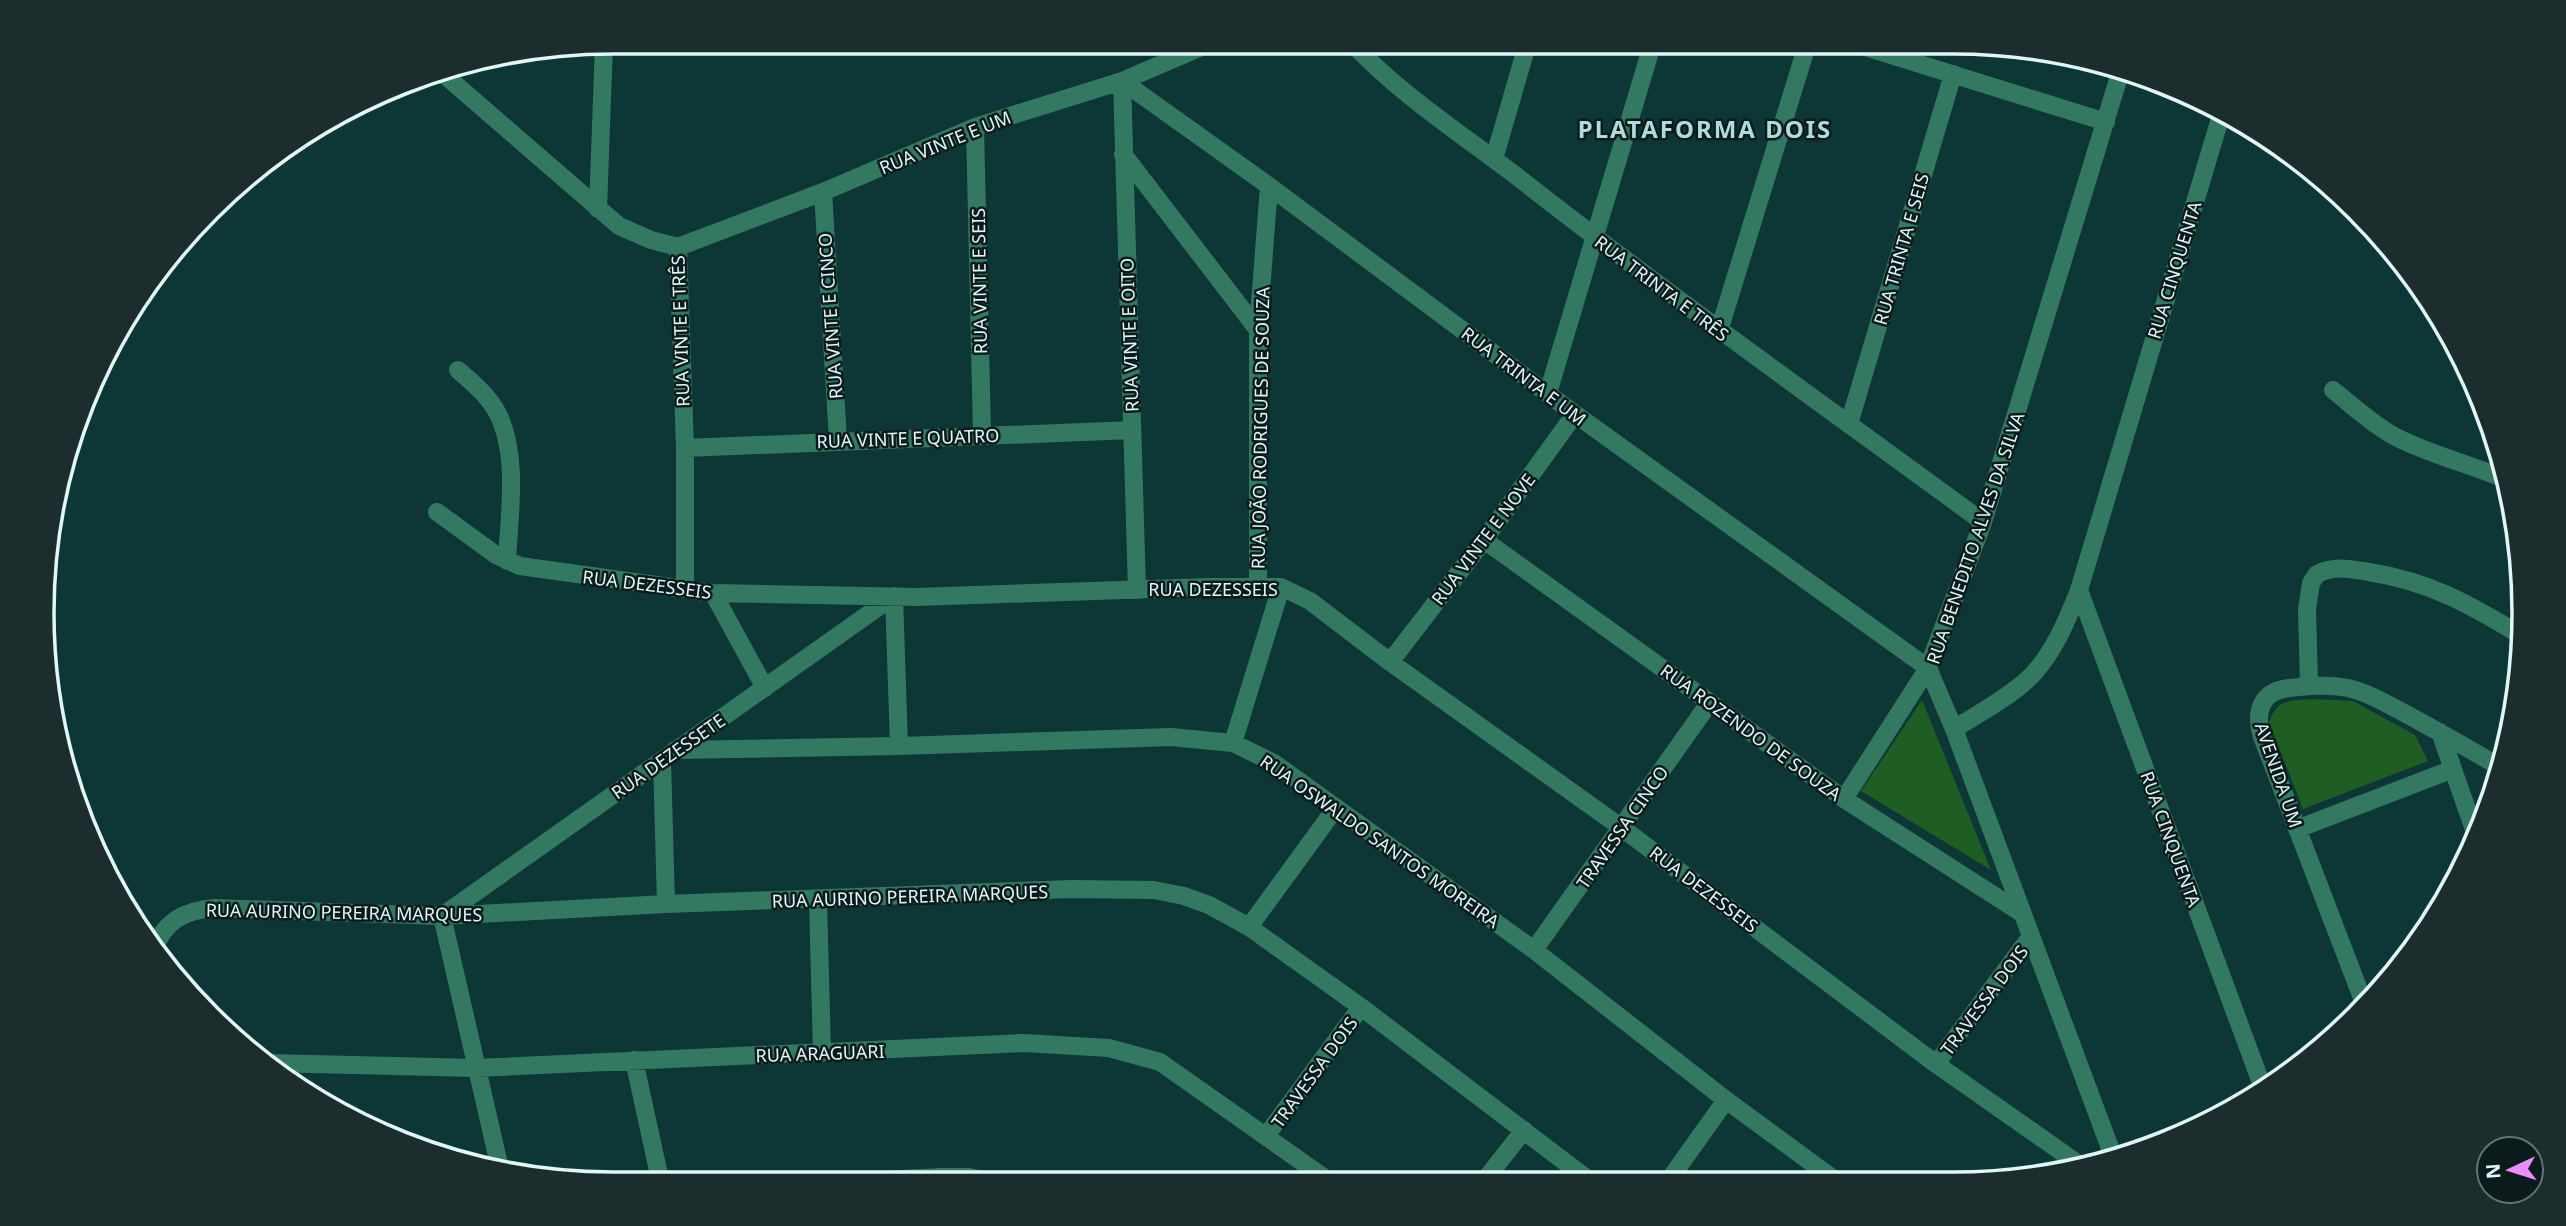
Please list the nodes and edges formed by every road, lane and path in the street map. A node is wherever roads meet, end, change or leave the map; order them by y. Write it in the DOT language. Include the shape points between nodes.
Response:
graph roads {
  1 [pos="604,54"];
  2 [pos="1185,54"];
  3 [pos="1363,54"];
  4 [pos="1525,54"];
  5 [pos="1649,54"];
  6 [pos="1804,54"];
  7 [pos="1888,54"];
  8 [pos="1953,74"];
  9 [pos="449,79"];
  10 [pos="2118,79"];
  11 [pos="1122,81"];
  12 [pos="2106,122"];
  13 [pos="2219,122"];
  14 [pos="975,127"];
  15 [pos="1123,154"];
  16 [pos="1494,159"];
  17 [pos="1269,186"];
  18 [pos="823,192"];
  19 [pos="598,209"];
  20 [pos="1594,237"];
  21 [pos="678,247"];
  22 [pos="1258,330"];
  23 [pos="1719,331"];
  24 [pos="458,370"];
  25 [pos="2333,390"];
  26 [pos="1548,393"];
  27 [pos="1575,414"];
  28 [pos="1849,424"];
  29 [pos="1132,430"];
  30 [pos="982,435"];
  31 [pos="838,440"];
  32 [pos="685,448"];
  33 [pos="2495,475"];
  34 [pos="438,512"];
  35 [pos="1983,522"];
  36 [pos="1484,540"];
  37 [pos="508,561"];
  38 [pos="1258,586"];
  39 [pos="1281,587"];
  40 [pos="685,588"];
  41 [pos="1137,590"];
  42 [pos="2079,590"];
  43 [pos="712,593"];
  44 [pos="894,596"];
  45 [pos="2512,630"];
  46 [pos="1390,662"];
  47 [pos="1928,668"];
  48 [pos="2309,686"];
  49 [pos="765,688"];
  50 [pos="1710,702"];
  51 [pos="1954,729"];
  52 [pos="2440,732"];
  53 [pos="1233,743"];
  54 [pos="899,746"];
  55 [pos="668,755"];
  56 [pos="2492,762"];
  57 [pos="2452,769"];
  58 [pos="1844,799"];
  59 [pos="1335,809"];
  60 [pos="2471,822"];
  61 [pos="1622,828"];
  62 [pos="2297,829"];
  63 [pos="818,900"];
  64 [pos="666,904"];
  65 [pos="2024,914"];
  66 [pos="442,916"];
  67 [pos="1249,927"];
  68 [pos="2031,936"];
  69 [pos="159,938"];
  70 [pos="1534,950"];
  71 [pos="2361,994"];
  72 [pos="1361,1007"];
  73 [pos="822,1053"];
  74 [pos="634,1060"];
  75 [pos="283,1063"];
  76 [pos="1936,1064"];
  77 [pos="476,1068"];
  78 [pos="2260,1080"];
  79 [pos="1726,1100"];
  80 [pos="1524,1130"];
  81 [pos="1266,1136"];
  82 [pos="2110,1149"];
  83 [pos="2071,1159"];
  84 [pos="498,1160"];
  85 [pos="658,1172"];
  86 [pos="1316,1172"];
  87 [pos="1492,1172"];
  88 [pos="1578,1172"];
  89 [pos="1675,1172"];
  90 [pos="1824,1172"];
  1 -- 19 [label="street"];
  2 -- 11 [label="street, RUA VINTE E UM"];
  3 -- 16 [label="street, RUA TRINTA E TRÊS"];
  4 -- 16 [label="street"];
  5 -- 20 [label="street"];
  6 -- 23 [label="street"];
  7 -- 8 [label="street"];
  8 -- 12 [label="street"];
  8 -- 28 [label="street, RUA TRINTA E SEIS"];
  9 -- 19 [label="street, RUA VINTE E TRÊS"];
  10 -- 12 [label="street, RUA BENEDITO ALVES DA SILVA"];
  11 -- 14 [label="street, RUA VINTE E UM"];
  11 -- 15 [label="street, RUA VINTE E OITO"];
  11 -- 17 [label="street, RUA TRINTA E UM"];
  12 -- 35 [label="street, RUA BENEDITO ALVES DA SILVA"];
  13 -- 42 [label="street, RUA CINQUENTA"];
  14 -- 18 [label="street, RUA VINTE E UM"];
  14 -- 30 [label="street, RUA VINTE E SEIS"];
  15 -- 22 [label="street"];
  15 -- 29 [label="street, RUA VINTE E OITO"];
  16 -- 20 [label="street, RUA TRINTA E TRÊS"];
  17 -- 22 [label="street, RUA JOÃO RODRIGUES DE SOUZA"];
  17 -- 26 [label="street, RUA TRINTA E UM"];
  18 -- 21 [label="street, RUA VINTE E UM"];
  18 -- 31 [label="street, RUA VINTE E CINCO"];
  19 -- 21 [label="street, RUA VINTE E TRÊS" via="632,233"];
  20 -- 23 [label="street, RUA TRINTA E TRÊS"];
  20 -- 26 [label="street"];
  21 -- 32 [label="street, RUA VINTE E TRÊS"];
  22 -- 38 [label="street, RUA JOÃO RODRIGUES DE SOUZA"];
  23 -- 28 [label="street, RUA TRINTA E TRÊS"];
  24 -- 37 [label="street" via="486,396 504,430 510,477"];
  25 -- 33 [label="street" via="2392,435"];
  26 -- 27 [label="street, RUA TRINTA E UM"];
  27 -- 36 [label="street, RUA VINTE E NOVE"];
  27 -- 47 [label="street, RUA TRINTA E UM"];
  28 -- 35 [label="street, RUA TRINTA E TRÊS"];
  29 -- 30 [label="street, RUA VINTE E QUATRO"];
  29 -- 41 [label="street, RUA VINTE E OITO"];
  30 -- 31 [label="street, RUA VINTE E QUATRO"];
  31 -- 32 [label="street, RUA VINTE E QUATRO"];
  32 -- 40 [label="street, RUA VINTE E TRÊS"];
  34 -- 37 [label="street, RUA DEZESSEIS"];
  35 -- 47 [label="street, RUA BENEDITO ALVES DA SILVA"];
  36 -- 46 [label="street, RUA VINTE E NOVE"];
  36 -- 50 [label="street, RUA ROZENDO DE SOUZA"];
  37 -- 40 [label="street, RUA DEZESSEIS" via="537,570"];
  38 -- 39 [label="street, RUA DEZESSEIS"];
  38 -- 41 [label="street, RUA DEZESSEIS"];
  39 -- 46 [label="street, RUA DEZESSEIS" via="1310,601"];
  39 -- 53 [label="street"];
  40 -- 43 [label="street, RUA DEZESSEIS"];
  41 -- 44 [label="street, RUA DEZESSEIS"];
  42 -- 51 [label="street, RUA CINQUENTA" via="2042,664 2026,681"];
  42 -- 78 [label="street, RUA CINQUENTA"];
  43 -- 44 [label="street, RUA DEZESSEIS"];
  43 -- 49 [label="street"];
  44 -- 49 [label="street, RUA DEZESSETE"];
  44 -- 54 [label="street"];
  45 -- 48 [label="street" via="2440,590 2395,576 2331,569 2317,574 2311,583"];
  46 -- 61 [label="street, RUA DEZESSEIS"];
  47 -- 51 [label="street, RUA BENEDITO ALVES DA SILVA"];
  47 -- 58 [label="street"];
  48 -- 52 [label="street" via="2362,692"];
  48 -- 62 [label="street, AVENIDA UM" via="2280,689 2263,700 2259,709 2261,734"];
  49 -- 55 [label="street, RUA DEZESSETE"];
  50 -- 58 [label="street, RUA ROZENDO DE SOUZA"];
  50 -- 61 [label="street, TRAVESSA CINCO"];
  51 -- 65 [label="street, RUA BENEDITO ALVES DA SILVA"];
  52 -- 56 [label="street"];
  52 -- 57 [label="street"];
  53 -- 54 [label="street, RUA OSWALDO SANTOS MOREIRA" via="1171,737"];
  53 -- 59 [label="street, RUA OSWALDO SANTOS MOREIRA" via="1275,764"];
  54 -- 55 [label="street, RUA OSWALDO SANTOS MOREIRA"];
  55 -- 64 [label="street"];
  55 -- 66 [label="street, RUA DEZESSETE"];
  57 -- 60 [label="street"];
  57 -- 62 [label="street"];
  58 -- 65 [label="street, RUA ROZENDO DE SOUZA"];
  59 -- 67 [label="street"];
  59 -- 70 [label="street, RUA OSWALDO SANTOS MOREIRA"];
  61 -- 70 [label="street, TRAVESSA CINCO"];
  61 -- 76 [label="street, RUA DEZESSEIS"];
  62 -- 71 [label="street, AVENIDA UM"];
  63 -- 64 [label="street, RUA AURINO PEREIRA MARQUES"];
  63 -- 67 [label="street, RUA AURINO PEREIRA MARQUES" via="1154,890 1209,905"];
  63 -- 73 [label="street"];
  64 -- 66 [label="street, RUA AURINO PEREIRA MARQUES"];
  65 -- 68 [label="street, RUA BENEDITO ALVES DA SILVA"];
  66 -- 69 [label="street, RUA AURINO PEREIRA MARQUES" via="200,909 165,927"];
  66 -- 77 [label="street"];
  67 -- 72 [label="street, RUA AURINO PEREIRA MARQUES"];
  68 -- 76 [label="street, TRAVESSA DOIS"];
  68 -- 82 [label="street, RUA BENEDITO ALVES DA SILVA"];
  70 -- 79 [label="street, RUA OSWALDO SANTOS MOREIRA"];
  72 -- 80 [label="street, RUA AURINO PEREIRA MARQUES"];
  72 -- 81 [label="street, TRAVESSA DOIS"];
  73 -- 74 [label="street, RUA ARAGUARI"];
  73 -- 81 [label="street, RUA ARAGUARI" via="1024,1044 1109,1048 1160,1062"];
  74 -- 77 [label="street, RUA ARAGUARI"];
  74 -- 85 [label="street"];
  75 -- 77 [label="street, RUA ARAGUARI"];
  76 -- 83 [label="street, RUA DEZESSEIS"];
  77 -- 84 [label="street"];
  79 -- 89 [label="street"];
  79 -- 90 [label="street, RUA OSWALDO SANTOS MOREIRA"];
  80 -- 87 [label="street"];
  80 -- 88 [label="street, RUA AURINO PEREIRA MARQUES"];
  81 -- 86 [label="street, RUA ARAGUARI"];
}
